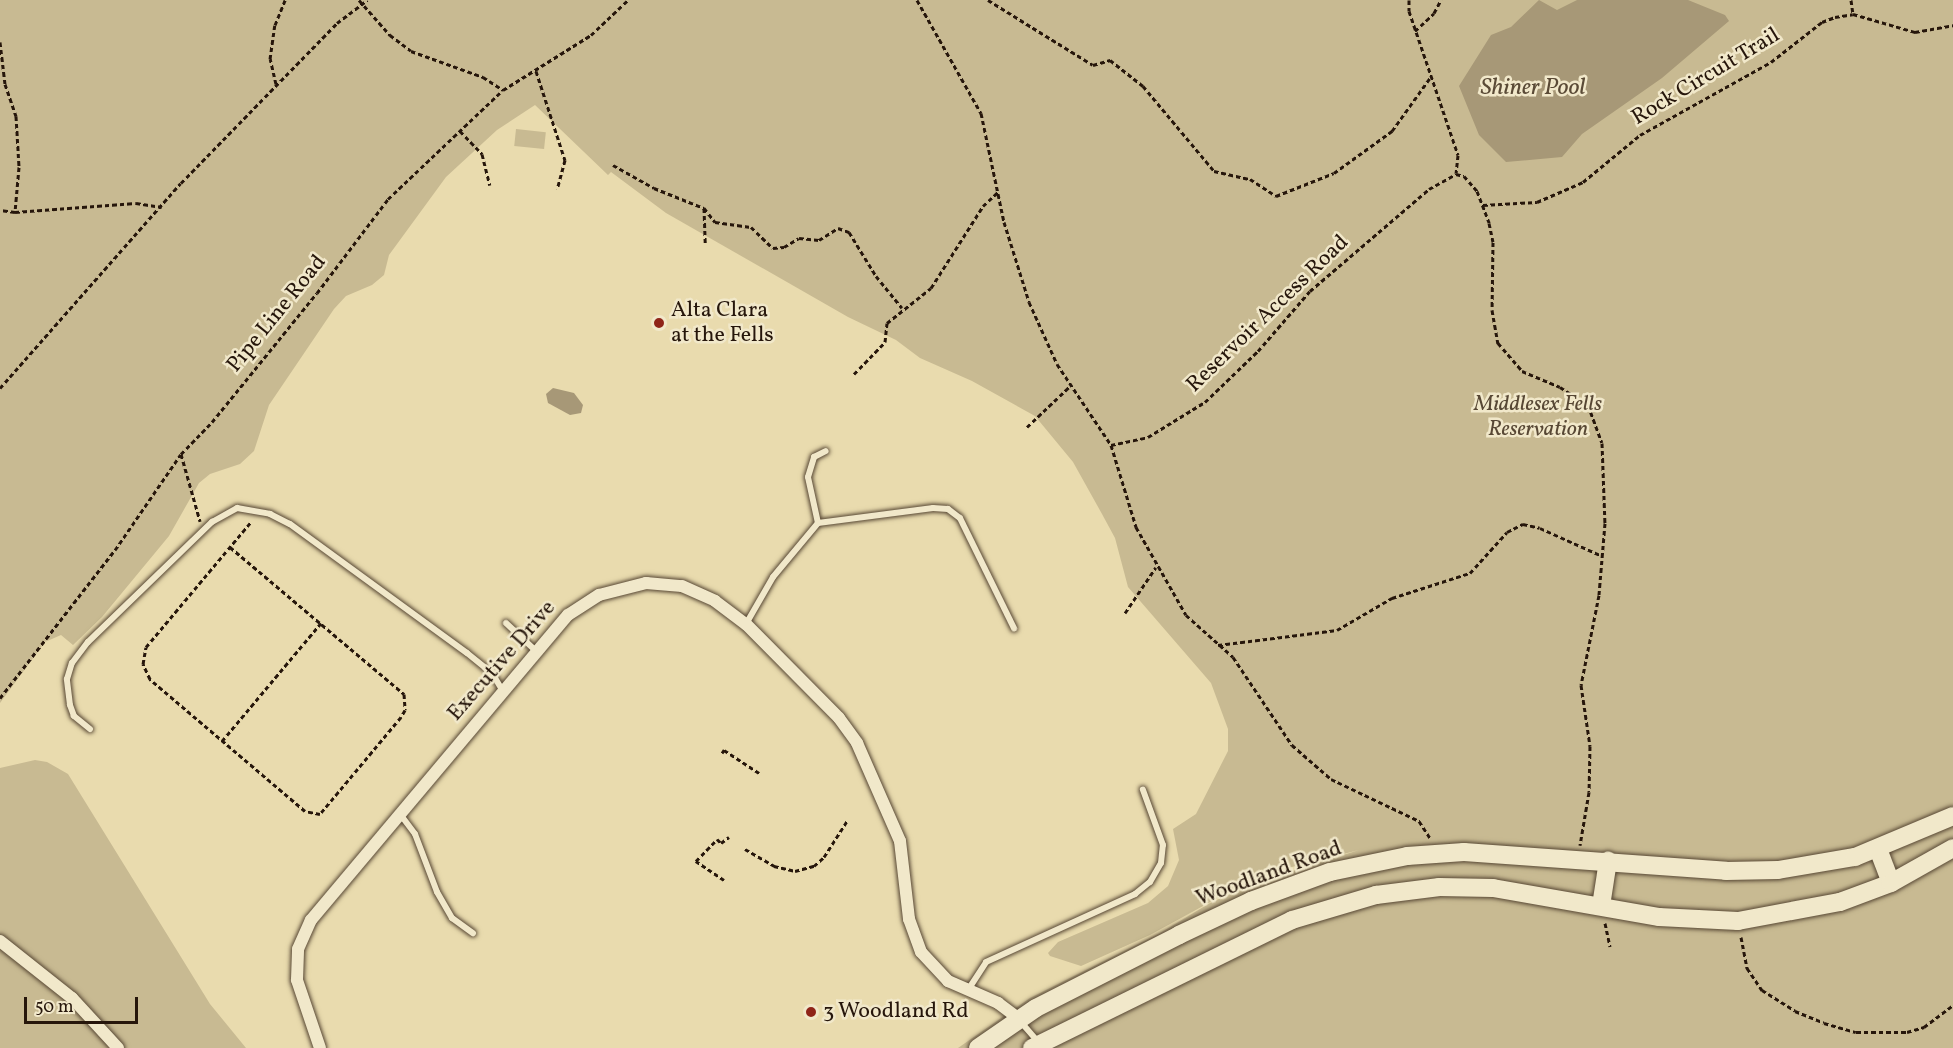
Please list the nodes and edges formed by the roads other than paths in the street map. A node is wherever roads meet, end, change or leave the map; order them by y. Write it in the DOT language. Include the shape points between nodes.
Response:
graph roads {
  1 [pos="826,451"];
  2 [pos="818,523"];
  3 [pos="506,623"];
  4 [pos="746,624"];
  5 [pos="1014,628"];
  6 [pos="536,651"];
  7 [pos="503,691"];
  8 [pos="90,729"];
  9 [pos="1143,790"];
  10 [pos="400,813"];
  11 [pos="1953,816"];
  12 [pos="1953,848"];
  13 [pos="1878,849"];
  14 [pos="1608,861"];
  15 [pos="1891,883"];
  16 [pos="1601,906"];
  17 [pos="473,933"];
  18 [pos="0,940"];
  19 [pos="968,990"];
  20 [pos="1018,1018"];
  21 [pos="1036,1046"];
  22 [pos="118,1048"];
  23 [pos="320,1048"];
  24 [pos="978,1048"];
  1 -- 2 [label="lane" via="814,457 808,477"];
  2 -- 4 [label="lane" via="773,577"];
  2 -- 5 [label="lane" via="911,509 948,509 960,519 975,543"];
  3 -- 6 [label="lane"];
  4 -- 6 [label="street, Executive Drive" via="716,601 681,586 646,583 618,587 583,603"];
  4 -- 19 [label="street, Executive Drive" via="839,718 857,743 900,841 909,919 917,944 934,969"];
  6 -- 7 [label="street, Executive Drive"];
  7 -- 8 [label="lane" via="492,673 467,653 290,524 260,511 237,508 220,516 88,642 72,663 67,679 74,716"];
  7 -- 10 [label="street, Executive Drive"];
  9 -- 19 [label="lane" via="1163,845 1161,863 1150,882 1135,894 986,962"];
  10 -- 17 [label="lane" via="416,834 452,918"];
  10 -- 23 [label="street, Executive Drive" via="318,909 301,940 297,980"];
  11 -- 13 [label="main road, Woodland Road"];
  12 -- 15 [label="main road"];
  13 -- 14 [label="main road, Woodland Road" via="1826,863 1756,872"];
  13 -- 15 [label="main road"];
  14 -- 16 [label="main road"];
  14 -- 20 [label="main road, Woodland Road" via="1434,853 1330,872 1179,935"];
  15 -- 16 [label="main road" via="1825,906 1738,921 1659,917"];
  16 -- 21 [label="main road" via="1521,890 1467,887 1405,890 1352,900 1292,920"];
  18 -- 22 [label="street" via="72,998"];
  19 -- 20 [label="street, Executive Drive" via="1009,1009"];
  20 -- 21 [label="lane"];
  20 -- 24 [label="main road, Woodland Road"];
}
